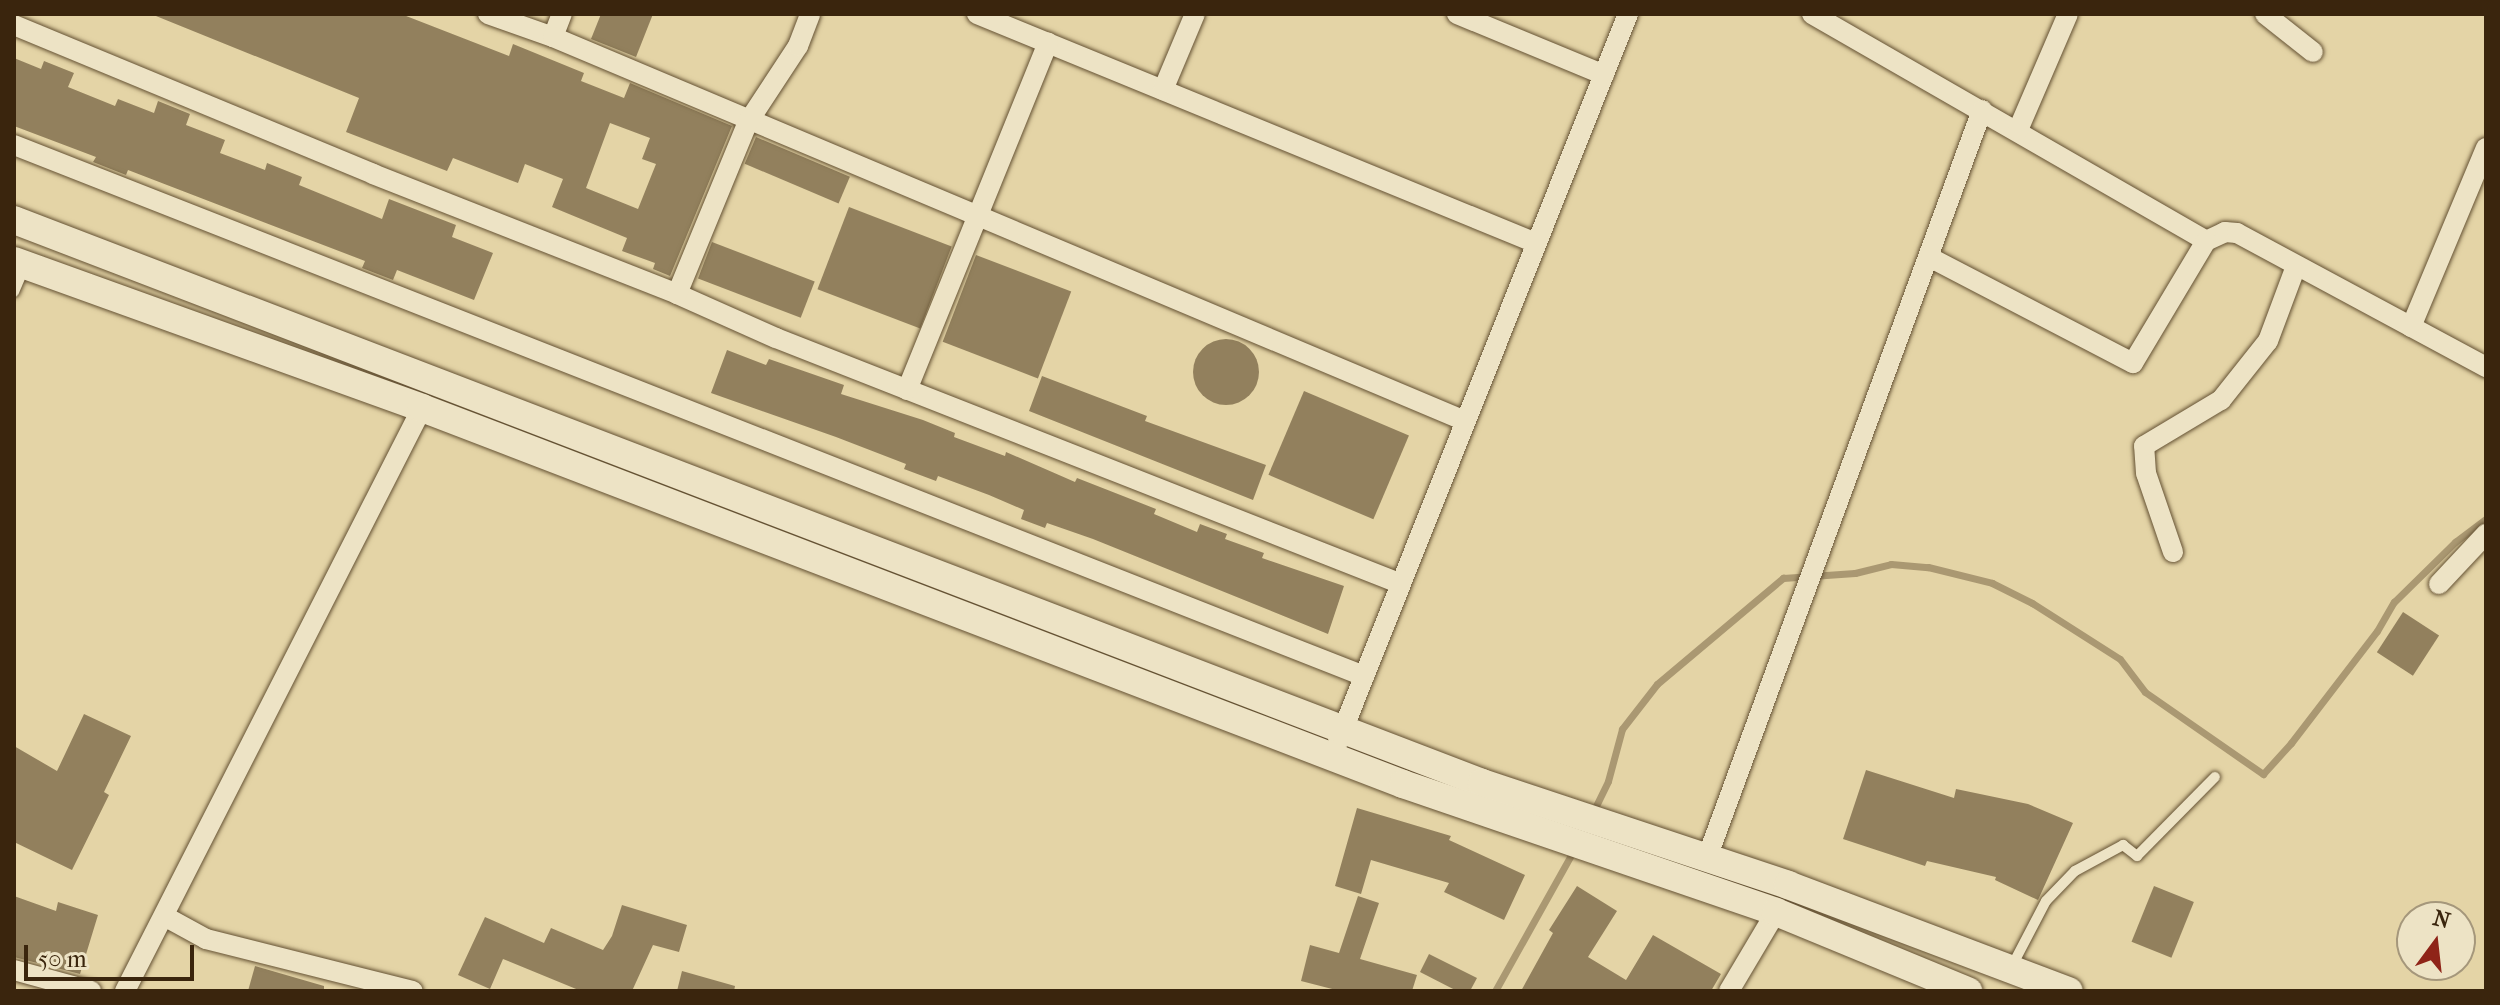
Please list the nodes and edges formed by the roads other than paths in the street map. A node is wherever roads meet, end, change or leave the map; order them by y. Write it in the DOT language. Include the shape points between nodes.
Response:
graph roads {
  1 [pos="488,14"];
  2 [pos="562,14"];
  3 [pos="810,14"];
  4 [pos="977,14"];
  5 [pos="1195,14"];
  6 [pos="1457,14"];
  7 [pos="1628,14"];
  8 [pos="1812,14"];
  9 [pos="2068,14"];
  10 [pos="2265,14"];
  11 [pos="14,25"];
  12 [pos="553,37"];
  13 [pos="1048,43"];
  14 [pos="2313,52"];
  15 [pos="1604,75"];
  16 [pos="1163,90"];
  17 [pos="1982,110"];
  18 [pos="748,122"];
  19 [pos="2018,130"];
  20 [pos="14,145"];
  21 [pos="2486,148"];
  22 [pos="976,215"];
  23 [pos="14,220"];
  24 [pos="2206,241"];
  25 [pos="1536,243"];
  26 [pos="1929,257"];
  27 [pos="2296,266"];
  28 [pos="19,269"];
  29 [pos="14,292"];
  30 [pos="677,294"];
  31 [pos="2411,327"];
  32 [pos="2486,367"];
  33 [pos="907,390"];
  34 [pos="422,408"];
  35 [pos="1465,421"];
  36 [pos="2486,534"];
  37 [pos="2173,552"];
  38 [pos="1399,583"];
  39 [pos="2439,584"];
  40 [pos="1364,676"];
  41 [pos="1344,728"];
  42 [pos="1333,757"];
  43 [pos="2215,777"];
  44 [pos="1707,858"];
  45 [pos="1776,912"];
  46 [pos="164,916"];
  47 [pos="2011,969"];
  48 [pos="14,970"];
  49 [pos="91,991"];
  50 [pos="125,991"];
  51 [pos="413,991"];
  52 [pos="1729,991"];
  53 [pos="1968,991"];
  54 [pos="2069,991"];
  1 -- 12 [label="street"];
  2 -- 12 [label="street"];
  3 -- 18 [label="street" via="798,46"];
  4 -- 13 [label="street"];
  5 -- 16 [label="street"];
  6 -- 15 [label="street"];
  7 -- 15 [label="street"];
  8 -- 17 [label="street"];
  9 -- 19 [label="street"];
  10 -- 14 [label="street"];
  11 -- 30 [label="street"];
  12 -- 18 [label="street"];
  13 -- 16 [label="street"];
  13 -- 22 [label="street"];
  15 -- 25 [label="street"];
  16 -- 25 [label="street"];
  17 -- 19 [label="street"];
  17 -- 26 [label="street"];
  18 -- 22 [label="street"];
  18 -- 30 [label="street"];
  19 -- 24 [label="street"];
  20 -- 40 [label="street"];
  21 -- 31 [label="street"];
  22 -- 33 [label="street"];
  22 -- 35 [label="street"];
  23 -- 41 [label="street"];
  24 -- 26 [label="street" via="2133,363"];
  24 -- 27 [label="street" via="2237,233"];
  25 -- 35 [label="street"];
  26 -- 44 [label="street"];
  27 -- 31 [label="street"];
  27 -- 37 [label="street" via="2268,341 2221,400 2144,446 2146,473"];
  28 -- 29 [label="lane"];
  28 -- 34 [label="street"];
  30 -- 33 [label="street"];
  31 -- 32 [label="street"];
  33 -- 38 [label="street"];
  34 -- 42 [label="street"];
  34 -- 46 [label="street"];
  35 -- 38 [label="street"];
  36 -- 39 [label="street"];
  38 -- 40 [label="street"];
  40 -- 41 [label="street"];
  41 -- 42 [label="street"];
  41 -- 44 [label="street" via="1482,783"];
  42 -- 45 [label="street"];
  43 -- 47 [label="lane" via="2137,856 2123,845 2075,871 2046,901"];
  44 -- 47 [label="street"];
  45 -- 52 [label="street"];
  45 -- 53 [label="street"];
  46 -- 50 [label="street"];
  46 -- 51 [label="street" via="206,939"];
  47 -- 54 [label="street"];
  48 -- 49 [label="street"];
}
